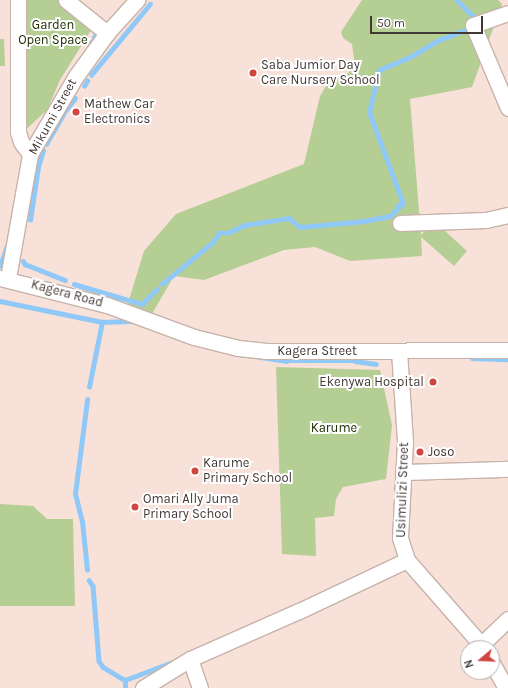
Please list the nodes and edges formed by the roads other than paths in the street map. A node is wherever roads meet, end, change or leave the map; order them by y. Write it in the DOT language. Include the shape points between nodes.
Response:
graph roads {
  1 [pos="18,0"];
  2 [pos="66,0"];
  3 [pos="137,0"];
  4 [pos="508,13"];
  5 [pos="106,34"];
  6 [pos="508,108"];
  7 [pos="30,154"];
  8 [pos="508,215"];
  9 [pos="400,223"];
  10 [pos="4,278"];
  11 [pos="132,314"];
  12 [pos="508,350"];
  13 [pos="399,351"];
  14 [pos="508,469"];
  15 [pos="404,472"];
  16 [pos="407,560"];
  17 [pos="508,619"];
  18 [pos="478,640"];
  19 [pos="489,640"];
  20 [pos="190,659"];
  21 [pos="500,677"];
  22 [pos="143,688"];
  23 [pos="200,688"];
  24 [pos="506,688"];
  1 -- 7 [label="street" via="18,132 21,142"];
  2 -- 5 [label="street"];
  3 -- 5 [label="street, Mikumi Street"];
  4 -- 6 [label="street" via="473,25"];
  5 -- 7 [label="street, Mikumi Street" via="70,84"];
  7 -- 10 [label="street, Mikumi Street"];
  8 -- 9 [label="street" via="486,220"];
  10 -- 11 [label="street, Kagera Road" via="107,304"];
  11 -- 13 [label="street, Kagera Street" via="194,337 238,348 265,351"];
  12 -- 13 [label="street, Kagera Street"];
  13 -- 15 [label="street, Usimulizi Street" via="405,442"];
  14 -- 15 [label="street"];
  15 -- 16 [label="street, Usimulizi Street" via="400,538"];
  16 -- 18 [label="street, Usimulizi Street"];
  16 -- 20 [label="street"];
  17 -- 19 [label="street"];
  20 -- 22 [label="street"];
  20 -- 23 [label="street"];
  21 -- 24 [label="street"];
}
